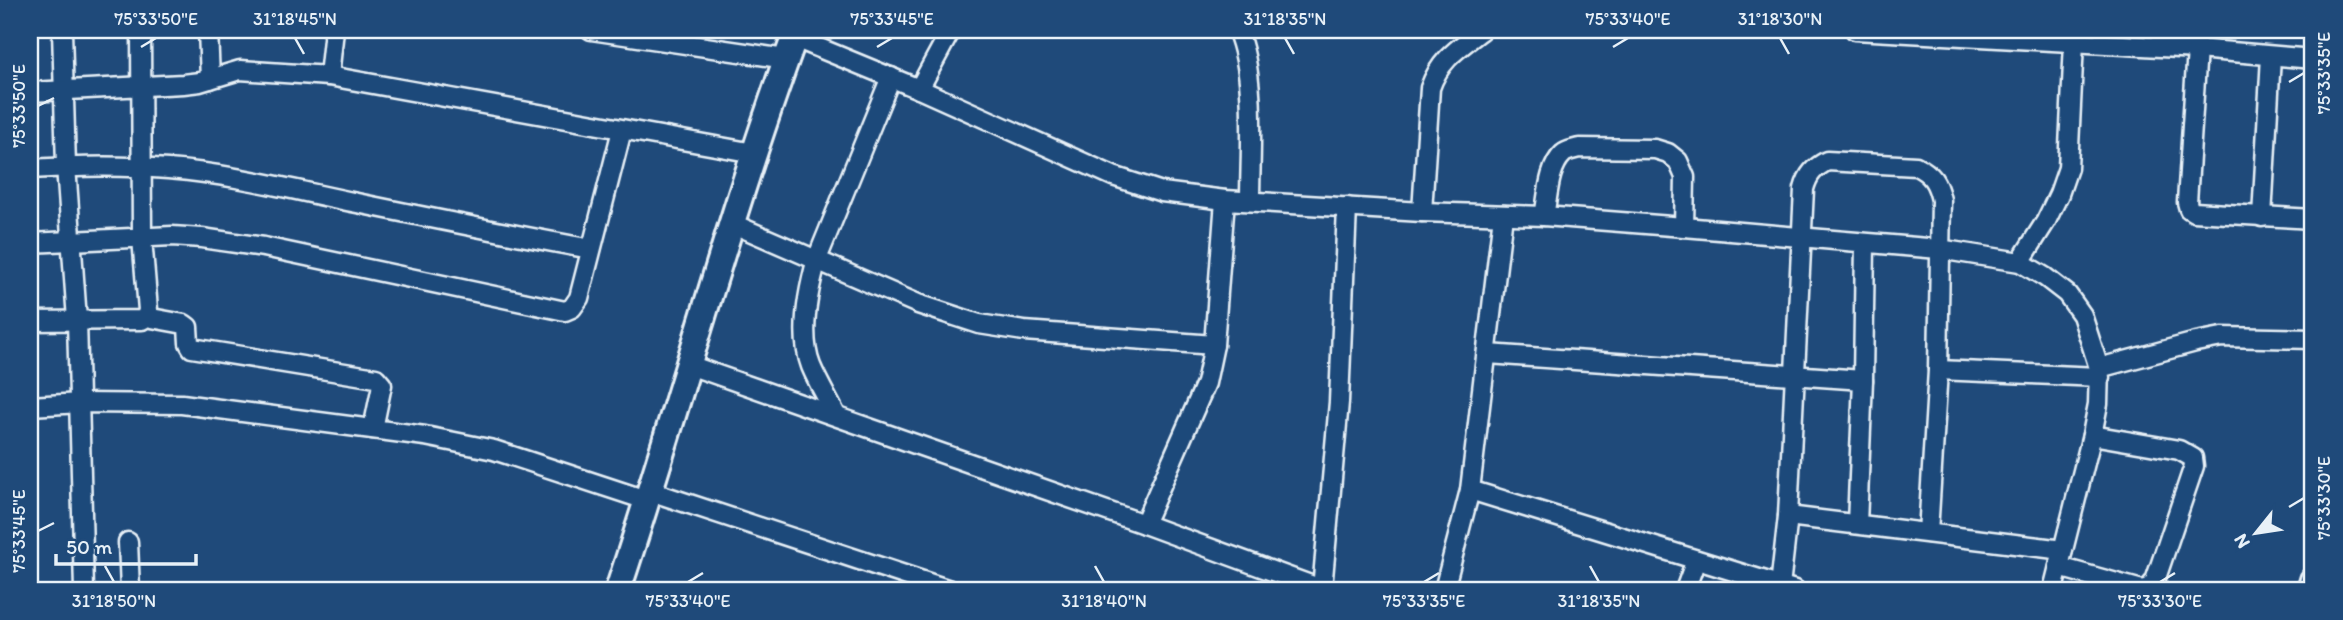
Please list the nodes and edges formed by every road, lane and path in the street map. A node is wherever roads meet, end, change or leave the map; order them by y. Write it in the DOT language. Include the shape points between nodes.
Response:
graph roads {
  1 [pos="62,30"];
  2 [pos="141,30"];
  3 [pos="208,30"];
  4 [pos="334,30"];
  5 [pos="591,30"];
  6 [pos="951,30"];
  7 [pos="1237,30"];
  8 [pos="1482,30"];
  9 [pos="1855,30"];
  10 [pos="793,42"];
  11 [pos="2074,42"];
  12 [pos="2197,48"];
  13 [pos="2271,56"];
  14 [pos="2313,59"];
  15 [pos="329,76"];
  16 [pos="891,77"];
  17 [pos="210,79"];
  18 [pos="143,85"];
  19 [pos="919,89"];
  20 [pos="64,90"];
  21 [pos="30,92"];
  22 [pos="622,130"];
  23 [pos="754,153"];
  24 [pos="66,166"];
  25 [pos="141,167"];
  26 [pos="30,169"];
  27 [pos="1225,200"];
  28 [pos="1250,201"];
  29 [pos="1347,207"];
  30 [pos="1422,212"];
  31 [pos="1503,215"];
  32 [pos="1544,216"];
  33 [pos="2262,217"];
  34 [pos="2313,219"];
  35 [pos="731,223"];
  36 [pos="1684,227"];
  37 [pos="142,238"];
  38 [pos="1803,238"];
  39 [pos="71,241"];
  40 [pos="30,243"];
  41 [pos="1866,244"];
  42 [pos="592,249"];
  43 [pos="1939,249"];
  44 [pos="817,259"];
  45 [pos="2020,262"];
  46 [pos="146,317"];
  47 [pos="77,320"];
  48 [pos="30,321"];
  49 [pos="2313,339"];
  50 [pos="1214,345"];
  51 [pos="1488,354"];
  52 [pos="689,365"];
  53 [pos="1938,370"];
  54 [pos="2099,372"];
  55 [pos="1794,375"];
  56 [pos="1864,380"];
  57 [pos="80,403"];
  58 [pos="30,406"];
  59 [pos="836,415"];
  60 [pos="373,429"];
  61 [pos="2092,435"];
  62 [pos="1470,490"];
  63 [pos="650,496"];
  64 [pos="1788,516"];
  65 [pos="1144,524"];
  66 [pos="1857,524"];
  67 [pos="1928,533"];
  68 [pos="128,542"];
  69 [pos="2061,558"];
  70 [pos="1696,561"];
  71 [pos="2313,580"];
  72 [pos="1751,584"];
  73 [pos="1788,588"];
  74 [pos="84,590"];
  75 [pos="131,590"];
  76 [pos="618,590"];
  77 [pos="950,590"];
  78 [pos="1323,590"];
  79 [pos="1444,590"];
  80 [pos="1685,590"];
  81 [pos="2053,590"];
  82 [pos="2309,590"];
  1 -- 20 [label="street"];
  2 -- 18 [label="street"];
  3 -- 17 [label="street"];
  4 -- 15 [label="street"];
  5 -- 10 [label="street"];
  6 -- 19 [label="street"];
  7 -- 28 [label="street" via="1248,80"];
  8 -- 30 [label="street" via="1448,57 1430,88"];
  9 -- 11 [label="street"];
  10 -- 16 [label="street"];
  10 -- 23 [label="street"];
  11 -- 12 [label="street"];
  11 -- 45 [label="street" via="2068,168 2046,221"];
  12 -- 13 [label="street"];
  12 -- 33 [label="street" via="2189,209"];
  13 -- 14 [label="street"];
  13 -- 33 [label="street"];
  15 -- 17 [label="street" via="248,69"];
  15 -- 22 [label="street"];
  16 -- 19 [label="street"];
  16 -- 44 [label="street"];
  17 -- 18 [label="street"];
  18 -- 20 [label="street"];
  18 -- 25 [label="street"];
  19 -- 27 [label="street" via="1138,186"];
  20 -- 21 [label="street"];
  20 -- 24 [label="street"];
  22 -- 23 [label="street"];
  22 -- 42 [label="street"];
  23 -- 35 [label="street"];
  24 -- 25 [label="street"];
  24 -- 26 [label="street"];
  24 -- 39 [label="street"];
  25 -- 37 [label="street"];
  25 -- 42 [label="street" via="276,186"];
  27 -- 28 [label="street"];
  27 -- 50 [label="street"];
  28 -- 29 [label="street"];
  29 -- 30 [label="street"];
  29 -- 78 [label="street" via="1339,401"];
  30 -- 31 [label="street"];
  31 -- 32 [label="street"];
  31 -- 51 [label="street"];
  32 -- 36 [label="street"];
  32 -- 36 [label="street" via="1561,155 1579,148 1655,149 1678,161 1685,177"];
  33 -- 34 [label="street"];
  35 -- 44 [label="street"];
  35 -- 52 [label="street"];
  36 -- 38 [label="street"];
  37 -- 39 [label="street"];
  37 -- 42 [label="street" via="202,238 264,247 565,311 579,298"];
  37 -- 46 [label="street"];
  38 -- 41 [label="street"];
  38 -- 43 [label="street" via="1804,189 1816,167 1827,161 1916,166 1929,172 1938,185"];
  38 -- 55 [label="street"];
  39 -- 40 [label="street"];
  39 -- 47 [label="street"];
  41 -- 43 [label="street"];
  41 -- 56 [label="street"];
  43 -- 45 [label="street"];
  43 -- 53 [label="street"];
  44 -- 50 [label="street" via="918,304 979,324"];
  44 -- 59 [label="street" via="808,289 810,364"];
  45 -- 54 [label="street" via="2067,294 2082,315"];
  46 -- 47 [label="street"];
  46 -- 60 [label="street" via="184,324 192,348 376,378 382,385"];
  47 -- 48 [label="street"];
  47 -- 57 [label="street"];
  49 -- 54 [label="street" via="2222,337"];
  50 -- 65 [label="street" via="1206,383"];
  51 -- 55 [label="street"];
  51 -- 62 [label="street"];
  52 -- 59 [label="street"];
  52 -- 63 [label="street"];
  53 -- 54 [label="street"];
  53 -- 67 [label="street"];
  54 -- 61 [label="street"];
  55 -- 56 [label="street"];
  55 -- 64 [label="street"];
  56 -- 66 [label="street"];
  57 -- 58 [label="street"];
  57 -- 60 [label="street" via="182,404"];
  57 -- 74 [label="street"];
  59 -- 65 [label="street"];
  60 -- 63 [label="street" via="494,450"];
  61 -- 69 [label="street"];
  61 -- 69 [label="street" via="2179,450 2193,458 2194,466 2149,588 2142,590"];
  62 -- 70 [label="street"];
  62 -- 79 [label="street"];
  63 -- 76 [label="street"];
  63 -- 77 [label="street"];
  64 -- 66 [label="street"];
  64 -- 73 [label="street"];
  65 -- 78 [label="street"];
  66 -- 67 [label="street"];
  67 -- 69 [label="street"];
  68 -- 75 [label="street"];
  69 -- 81 [label="street"];
  70 -- 72 [label="street"];
  70 -- 80 [label="street"];
  71 -- 82 [label="street"];
  72 -- 73 [label="street"];
}
